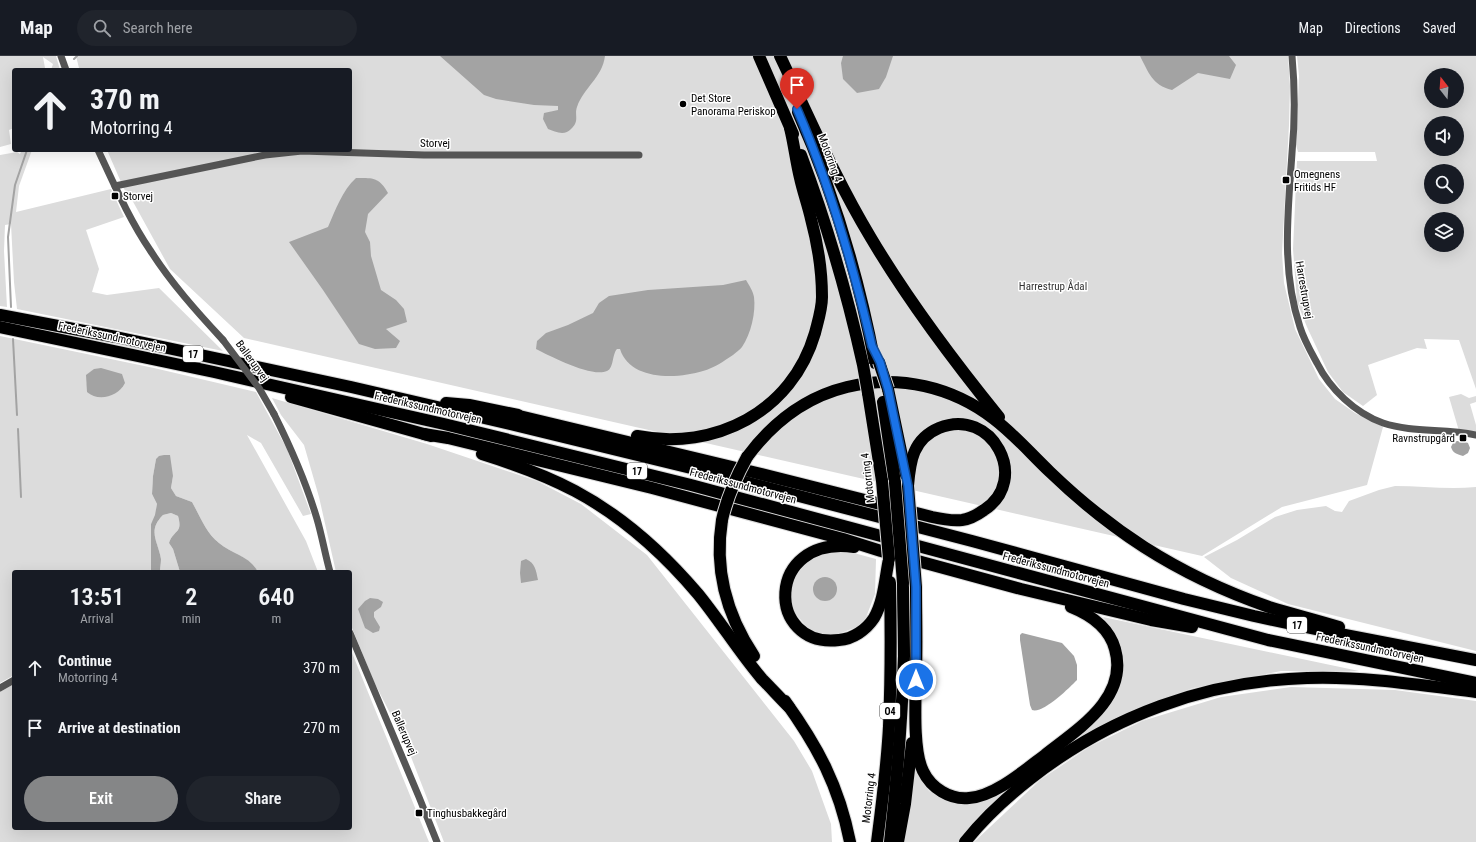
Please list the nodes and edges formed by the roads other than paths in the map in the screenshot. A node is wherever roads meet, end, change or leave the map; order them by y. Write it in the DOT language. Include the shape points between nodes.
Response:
graph roads {
  1 [pos="61,56"];
  2 [pos="759,56"];
  3 [pos="773,56"];
  4 [pos="780,56"];
  5 [pos="1292,56"];
  6 [pos="65,68"];
  7 [pos="790,128"];
  8 [pos="99,152"];
  9 [pos="293,152"];
  10 [pos="332,152"];
  11 [pos="639,155"];
  12 [pos="115,186"];
  13 [pos="0,315"];
  14 [pos="0,327"];
  15 [pos="873,363"];
  16 [pos="214,372"];
  17 [pos="884,389"];
  18 [pos="385,395"];
  19 [pos="511,414"];
  20 [pos="424,434"];
  21 [pos="1476,435"];
  22 [pos="1017,438"];
  23 [pos="908,486"];
  24 [pos="885,555"];
  25 [pos="330,570"];
  26 [pos="888,579"];
  27 [pos="1021,589"];
  28 [pos="352,638"];
  29 [pos="1268,640"];
  30 [pos="1411,648"];
  31 [pos="1476,660"];
  32 [pos="12,681"];
  33 [pos="1476,683"];
  34 [pos="0,688"];
  35 [pos="1476,692"];
  36 [pos="916,704"];
  37 [pos="790,707"];
  38 [pos="437,842"];
  39 [pos="850,842"];
  40 [pos="877,842"];
  41 [pos="890,842"];
  42 [pos="898,842"];
  43 [pos="965,842"];
  1 -- 6 [label="street"];
  2 -- 7 [label="highway, Motorring 4 / O4"];
  3 -- 15 [label="highway, Motorring 4 / O4" via="803,122 839,223 863,308 872,346"];
  4 -- 22 [label="highway" via="849,199 888,266 942,346"];
  5 -- 21 [label="street, Harrestrupvej" via="1294,121 1287,251 1289,282 1300,328 1310,350 1323,375 1343,397 1358,409 1382,422 1408,429"];
  7 -- 15 [label="highway, Motorring 4 / O4" via="832,242 851,311"];
  7 -- 19 [label="highway" via="818,249 822,299 812,344 803,363 774,400 737,425 696,439 651,439"];
  8 -- 12 [label="street, Ballerupvej"];
  9 -- 12 [label="street, Storvej" via="265,155"];
  10 -- 11 [label="street, Storvej" via="424,155"];
  12 -- 25 [label="street, Ballerupvej, bridge" via="154,256 246,370 274,414 306,486"];
  13 -- 18 [label="highway, Frederikssundmotorvejen / 17" via="116,337"];
  14 -- 16 [label="highway, Frederikssundmotorvejen / 17"];
  15 -- 17 [label="highway, Motorring 4 / O4"];
  15 -- 24 [label="highway, Motorring 4 / O4, bridge" via="868,393 882,481"];
  16 -- 20 [label="highway" via="249,386"];
  16 -- 29 [label="highway, Frederikssundmotorvejen / 17" via="437,422 676,481"];
  17 -- 23 [label="highway"];
  17 -- 41 [label="highway, Motorring 4 / O4, bridge" via="903,583 904,655 897,784"];
  18 -- 19 [label="highway" via="469,405"];
  18 -- 30 [label="highway, Frederikssundmotorvejen / 17" via="695,470 1184,598 1315,629"];
  19 -- 23 [label="highway" via="949,520 963,520 988,508 1002,487 1004,460 992,438 982,430 970,425 945,426 934,430 916,447 912,456"];
  20 -- 24 [label="highway" via="652,488 843,539"];
  20 -- 37 [label="highway" via="543,476 576,492 626,525 668,561 698,594 762,678"];
  22 -- 30 [label="highway" via="1049,472 1100,516 1145,548 1184,570 1270,607"];
  22 -- 37 [label="highway, bridge" via="965,400 934,388 873,382 837,390 801,406 770,429 747,457 731,488 722,520 719,554 727,604 737,627 747,646"];
  23 -- 36 [label="highway, bridge" via="916,587"];
  24 -- 26 [label="highway"];
  24 -- 26 [label="highway" via="844,546 829,547 802,558 789,574 785,588 788,611 801,630 821,640 853,637 874,617"];
  24 -- 27 [label="highway"];
  26 -- 40 [label="highway, Motorring 4 / O4" via="891,655 889,728"];
  27 -- 29 [label="highway" via="1151,620"];
  27 -- 36 [label="highway" via="1080,611 1099,623 1109,635 1116,654 1117,672 1111,692 1097,711 1010,780 983,795 964,798 938,790 922,771 917,752"];
  28 -- 38 [label="street, Ballerupvej"];
  29 -- 33 [label="highway, Frederikssundmotorvejen / 17"];
  30 -- 31 [label="highway, Frederikssundmotorvejen / 17"];
  32 -- 34 [label="street"];
  35 -- 43 [label="highway" via="1374,680 1324,678 1273,679 1198,693 1140,713 1075,746 1016,790"];
  36 -- 42 [label="highway" via="906,797"];
  37 -- 39 [label="highway" via="828,771 846,822"];
}
